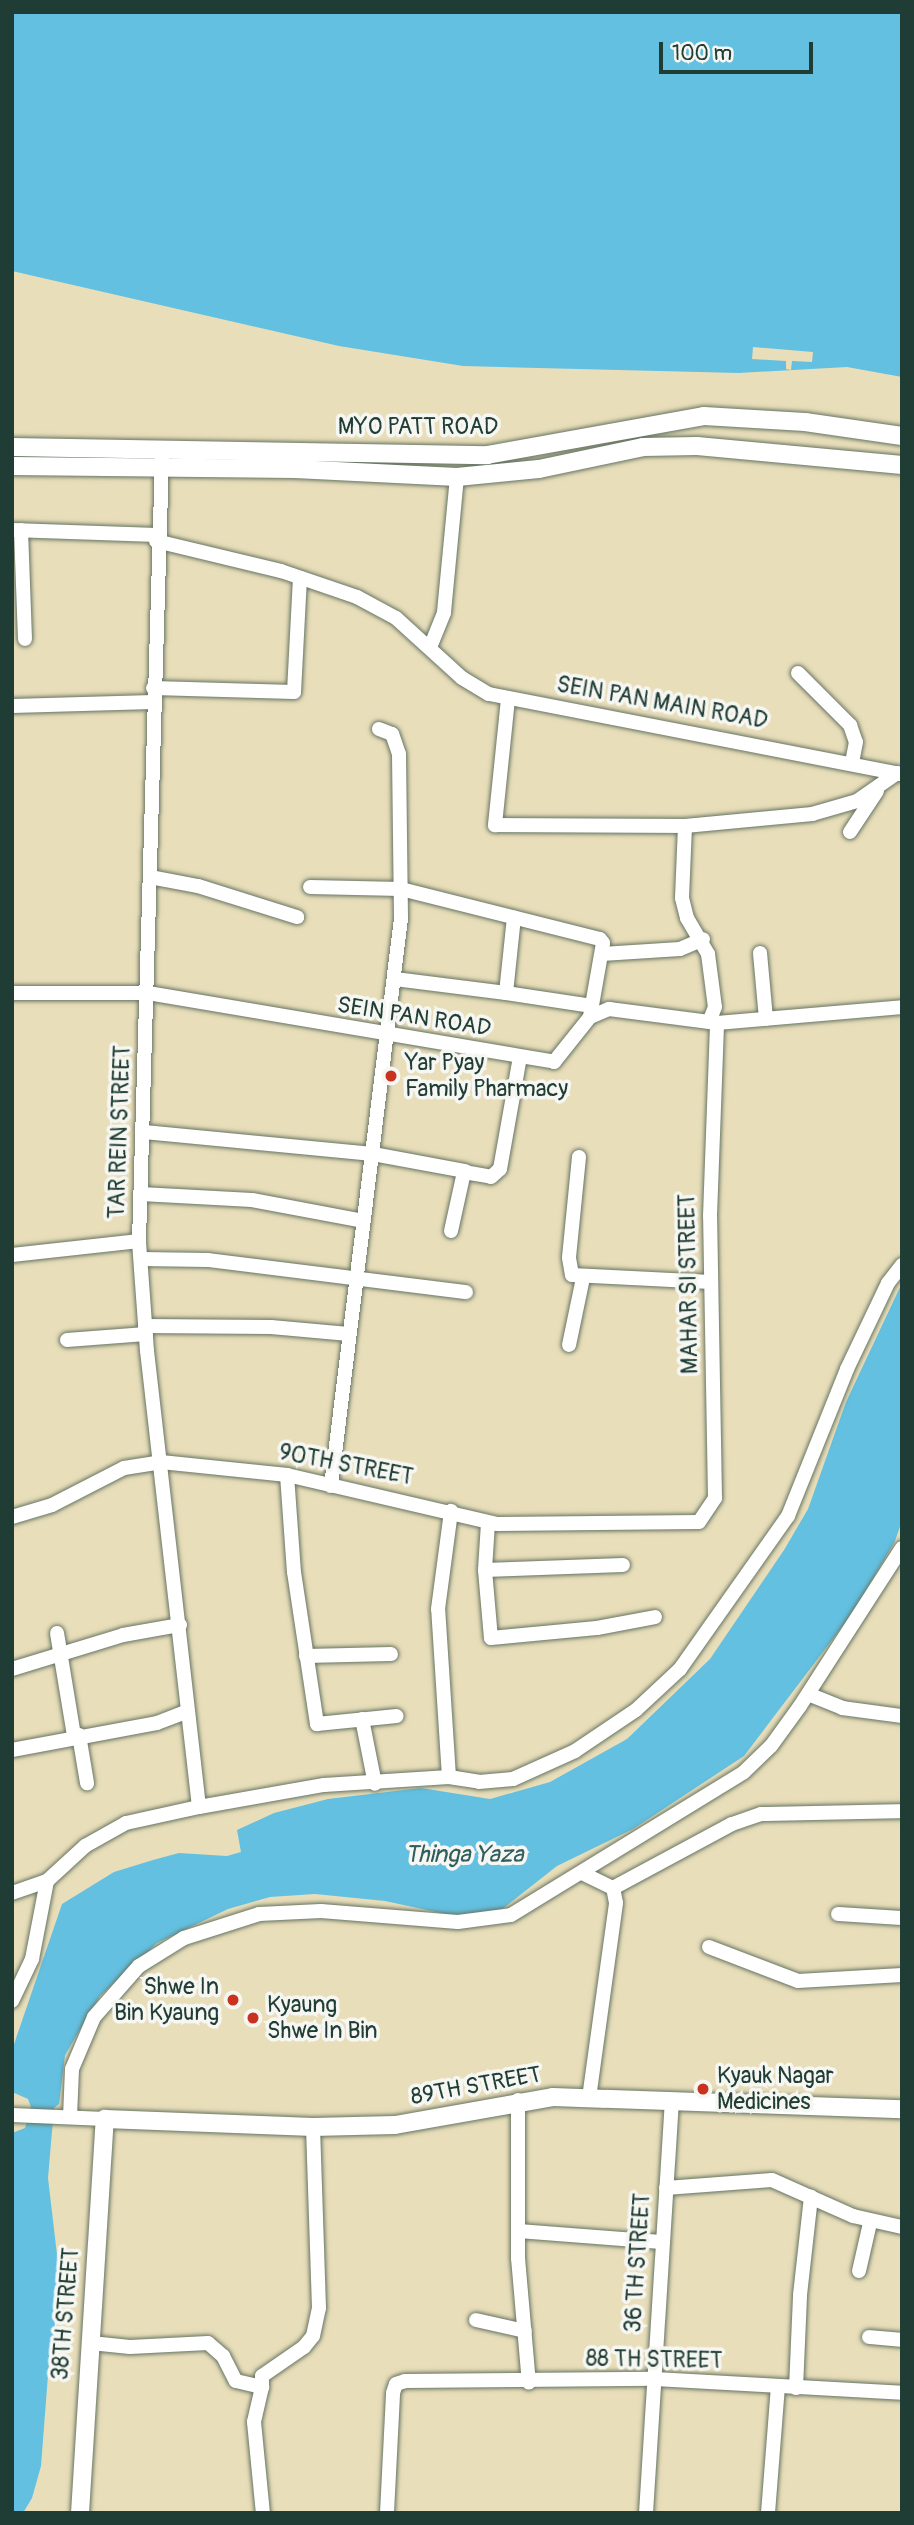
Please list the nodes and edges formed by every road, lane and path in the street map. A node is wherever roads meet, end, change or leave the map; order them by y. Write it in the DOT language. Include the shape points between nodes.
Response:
graph roads {
  1 [pos="902,436"];
  2 [pos="12,447"];
  3 [pos="162,449"];
  4 [pos="487,455"];
  5 [pos="12,466"];
  6 [pos="902,466"];
  7 [pos="163,468"];
  8 [pos="488,475"];
  9 [pos="457,477"];
  10 [pos="17,530"];
  11 [pos="157,538"];
  12 [pos="300,578"];
  13 [pos="25,639"];
  14 [pos="431,645"];
  15 [pos="798,673"];
  16 [pos="153,695"];
  17 [pos="508,699"];
  18 [pos="12,706"];
  19 [pos="379,729"];
  20 [pos="852,763"];
  21 [pos="899,773"];
  22 [pos="879,786"];
  23 [pos="685,826"];
  24 [pos="850,832"];
  25 [pos="150,877"];
  26 [pos="310,887"];
  27 [pos="401,889"];
  28 [pos="297,917"];
  29 [pos="514,918"];
  30 [pos="703,939"];
  31 [pos="760,953"];
  32 [pos="602,954"];
  33 [pos="395,979"];
  34 [pos="12,993"];
  35 [pos="148,993"];
  36 [pos="506,993"];
  37 [pos="902,1007"];
  38 [pos="591,1011"];
  39 [pos="766,1019"];
  40 [pos="713,1022"];
  41 [pos="388,1037"];
  42 [pos="520,1057"];
  43 [pos="144,1132"];
  44 [pos="373,1154"];
  45 [pos="579,1157"];
  46 [pos="466,1171"];
  47 [pos="141,1194"];
  48 [pos="363,1221"];
  49 [pos="451,1231"];
  50 [pos="139,1241"];
  51 [pos="12,1255"];
  52 [pos="141,1259"];
  53 [pos="902,1265"];
  54 [pos="356,1277"];
  55 [pos="583,1278"];
  56 [pos="711,1282"];
  57 [pos="466,1292"];
  58 [pos="146,1330"];
  59 [pos="349,1334"];
  60 [pos="67,1340"];
  61 [pos="569,1345"];
  62 [pos="161,1462"];
  63 [pos="287,1475"];
  64 [pos="331,1486"];
  65 [pos="451,1511"];
  66 [pos="12,1517"];
  67 [pos="488,1523"];
  68 [pos="681,1524"];
  69 [pos="902,1548"];
  70 [pos="622,1565"];
  71 [pos="485,1570"];
  72 [pos="655,1617"];
  73 [pos="180,1625"];
  74 [pos="57,1633"];
  75 [pos="391,1654"];
  76 [pos="306,1656"];
  77 [pos="62,1657"];
  78 [pos="12,1670"];
  79 [pos="808,1693"];
  80 [pos="186,1712"];
  81 [pos="397,1716"];
  82 [pos="902,1716"];
  83 [pos="362,1719"];
  84 [pos="76,1735"];
  85 [pos="12,1750"];
  86 [pos="449,1777"];
  87 [pos="87,1783"];
  88 [pos="375,1784"];
  89 [pos="197,1801"];
  90 [pos="902,1811"];
  91 [pos="584,1874"];
  92 [pos="47,1881"];
  93 [pos="613,1888"];
  94 [pos="12,1893"];
  95 [pos="838,1914"];
  96 [pos="902,1917"];
  97 [pos="709,1947"];
  98 [pos="902,1975"];
  99 [pos="12,2001"];
  100 [pos="589,2098"];
  101 [pos="519,2100"];
  102 [pos="671,2100"];
  103 [pos="902,2109"];
  104 [pos="17,2116"];
  105 [pos="64,2117"];
  106 [pos="105,2119"];
  107 [pos="313,2127"];
  108 [pos="666,2188"];
  109 [pos="811,2197"];
  110 [pos="870,2222"];
  111 [pos="902,2227"];
  112 [pos="519,2231"];
  113 [pos="661,2242"];
  114 [pos="859,2271"];
  115 [pos="476,2320"];
  116 [pos="525,2331"];
  117 [pos="869,2337"];
  118 [pos="902,2340"];
  119 [pos="91,2343"];
  120 [pos="655,2379"];
  121 [pos="529,2383"];
  122 [pos="262,2387"];
  123 [pos="778,2387"];
  124 [pos="796,2388"];
  125 [pos="902,2393"];
  126 [pos="80,2513"];
  127 [pos="263,2513"];
  128 [pos="387,2513"];
  129 [pos="646,2513"];
  130 [pos="768,2513"];
  1 -- 4 [label="main road, MYO PATT ROAD" via="805,422 704,416"];
  2 -- 3 [label="main road, MYO PATT ROAD"];
  3 -- 4 [label="main road, MYO PATT ROAD"];
  3 -- 7 [label="street, TAR REIN STREET"];
  4 -- 8 [label="main road"];
  5 -- 7 [label="main road, MYO PATT ROAD"];
  6 -- 8 [label="main road, MYO PATT ROAD" via="756,449 657,447"];
  7 -- 9 [label="main road, MYO PATT ROAD"];
  7 -- 11 [label="street, TAR REIN STREET"];
  8 -- 9 [label="main road, MYO PATT ROAD"];
  9 -- 14 [label="street" via="444,612"];
  10 -- 11 [label="street, SEIN PAN MAIN ROAD"];
  10 -- 13 [label="street"];
  11 -- 12 [label="street, SEIN PAN MAIN ROAD"];
  11 -- 16 [label="street, TAR REIN STREET"];
  12 -- 14 [label="street, SEIN PAN MAIN ROAD" via="381,609"];
  12 -- 16 [label="street" via="294,692"];
  14 -- 17 [label="street, SEIN PAN MAIN ROAD" via="475,688"];
  15 -- 20 [label="street" via="849,725 856,742"];
  16 -- 18 [label="street"];
  16 -- 25 [label="street, TAR REIN STREET"];
  17 -- 20 [label="street, SEIN PAN MAIN ROAD"];
  17 -- 23 [label="street" via="495,825 625,822"];
  19 -- 27 [label="street" via="392,734 399,754"];
  20 -- 21 [label="street, SEIN PAN MAIN ROAD"];
  21 -- 22 [label="street"];
  22 -- 23 [label="street" via="857,801 812,814"];
  22 -- 24 [label="street"];
  23 -- 30 [label="street, MAHAR SI STREET" via="683,904"];
  25 -- 28 [label="street" via="198,886"];
  25 -- 35 [label="street, TAR REIN STREET"];
  26 -- 27 [label="street"];
  27 -- 29 [label="street"];
  27 -- 33 [label="street"];
  29 -- 32 [label="street" via="600,939"];
  29 -- 36 [label="street"];
  30 -- 32 [label="street" via="671,950"];
  30 -- 40 [label="street, MAHAR SI STREET" via="715,1007"];
  31 -- 39 [label="street"];
  32 -- 38 [label="street"];
  33 -- 36 [label="street"];
  33 -- 41 [label="street"];
  34 -- 35 [label="street, SEIN PAN ROAD"];
  35 -- 41 [label="street, SEIN PAN ROAD"];
  35 -- 43 [label="street, TAR REIN STREET"];
  36 -- 38 [label="street"];
  37 -- 39 [label="street"];
  38 -- 40 [label="street" via="619,1008"];
  38 -- 42 [label="street, SEIN PAN ROAD" via="556,1061"];
  39 -- 40 [label="street"];
  40 -- 56 [label="street, MAHAR SI STREET"];
  41 -- 42 [label="street, SEIN PAN ROAD"];
  41 -- 44 [label="street"];
  42 -- 46 [label="street" via="500,1169 491,1177"];
  43 -- 44 [label="street"];
  43 -- 47 [label="street, TAR REIN STREET"];
  44 -- 46 [label="street"];
  44 -- 48 [label="street"];
  45 -- 55 [label="street" via="569,1266 572,1275"];
  46 -- 49 [label="street"];
  47 -- 48 [label="street" via="252,1200"];
  47 -- 50 [label="street, TAR REIN STREET"];
  48 -- 54 [label="street"];
  50 -- 51 [label="street"];
  50 -- 52 [label="street, TAR REIN STREET"];
  52 -- 54 [label="street" via="208,1260"];
  52 -- 58 [label="street, TAR REIN STREET"];
  53 -- 86 [label="street" via="888,1283 847,1369 789,1516 680,1669 636,1710 544,1768 513,1779 479,1782"];
  54 -- 57 [label="street"];
  54 -- 59 [label="street"];
  55 -- 56 [label="street"];
  55 -- 61 [label="street"];
  56 -- 68 [label="street, MAHAR SI STREET" via="715,1498 699,1522"];
  58 -- 59 [label="street" via="271,1327"];
  58 -- 60 [label="street"];
  58 -- 62 [label="street, TAR REIN STREET"];
  59 -- 64 [label="street"];
  62 -- 63 [label="street, 90TH STREET"];
  62 -- 66 [label="street, 90TH STREET" via="124,1468 52,1506"];
  62 -- 73 [label="street, TAR REIN STREET"];
  63 -- 64 [label="street, 90TH STREET"];
  63 -- 76 [label="street"];
  64 -- 65 [label="street, 90TH STREET"];
  65 -- 67 [label="street, 90TH STREET"];
  65 -- 86 [label="street" via="439,1609"];
  67 -- 68 [label="street, 90TH STREET"];
  67 -- 71 [label="street"];
  69 -- 79 [label="street"];
  70 -- 71 [label="street"];
  71 -- 72 [label="street" via="491,1638 597,1628"];
  73 -- 77 [label="street" via="124,1635"];
  73 -- 80 [label="street, TAR REIN STREET"];
  74 -- 77 [label="street"];
  75 -- 76 [label="street"];
  76 -- 83 [label="street" via="317,1724"];
  77 -- 78 [label="street"];
  77 -- 84 [label="street"];
  79 -- 82 [label="street" via="842,1708"];
  79 -- 91 [label="street" via="771,1746 744,1772"];
  80 -- 84 [label="street" via="157,1723"];
  80 -- 89 [label="street, TAR REIN STREET"];
  81 -- 83 [label="street"];
  83 -- 88 [label="street"];
  84 -- 85 [label="street"];
  84 -- 87 [label="street"];
  86 -- 88 [label="street"];
  88 -- 89 [label="street" via="324,1784"];
  89 -- 92 [label="street" via="108,1831"];
  90 -- 93 [label="street" via="761,1814 732,1824"];
  91 -- 93 [label="street"];
  91 -- 105 [label="street" via="511,1915 481,1922 321,1912 259,1914 184,1938 139,1966 94,2017 72,2069"];
  92 -- 94 [label="street"];
  92 -- 99 [label="street" via="32,1959"];
  93 -- 100 [label="street" via="617,1903"];
  95 -- 96 [label="street"];
  97 -- 98 [label="street" via="798,1981"];
  100 -- 101 [label="main road, 89TH STREET"];
  100 -- 102 [label="main road, 89TH STREET"];
  101 -- 107 [label="main road, 89TH STREET" via="413,2124"];
  101 -- 112 [label="street"];
  102 -- 103 [label="main road, 89TH STREET"];
  102 -- 108 [label="street, 36 TH STREET"];
  104 -- 105 [label="street, 89TH STREET"];
  105 -- 106 [label="street, 89TH STREET"];
  106 -- 107 [label="main road, 89TH STREET"];
  106 -- 119 [label="main road, 38TH STREET"];
  107 -- 122 [label="street" via="319,2290 315,2328 304,2347 262,2376"];
  108 -- 109 [label="street" via="772,2180"];
  108 -- 113 [label="street, 36 TH STREET"];
  109 -- 110 [label="street"];
  109 -- 124 [label="street"];
  110 -- 111 [label="street"];
  110 -- 114 [label="street"];
  112 -- 113 [label="street"];
  112 -- 116 [label="street"];
  113 -- 120 [label="street, 36 TH STREET"];
  115 -- 116 [label="street"];
  116 -- 121 [label="street"];
  117 -- 118 [label="street"];
  119 -- 122 [label="street" via="130,2347 208,2343 223,2356 236,2381"];
  119 -- 126 [label="main road, 38TH STREET"];
  120 -- 121 [label="street, 88 TH STREET"];
  120 -- 123 [label="street, 88 TH STREET"];
  120 -- 129 [label="street, 36 TH STREET"];
  121 -- 128 [label="street, 88 TH STREET" via="396,2384"];
  122 -- 127 [label="street" via="254,2422"];
  123 -- 124 [label="street, 88 TH STREET"];
  123 -- 130 [label="street"];
  124 -- 125 [label="street, 88 TH STREET"];
}
